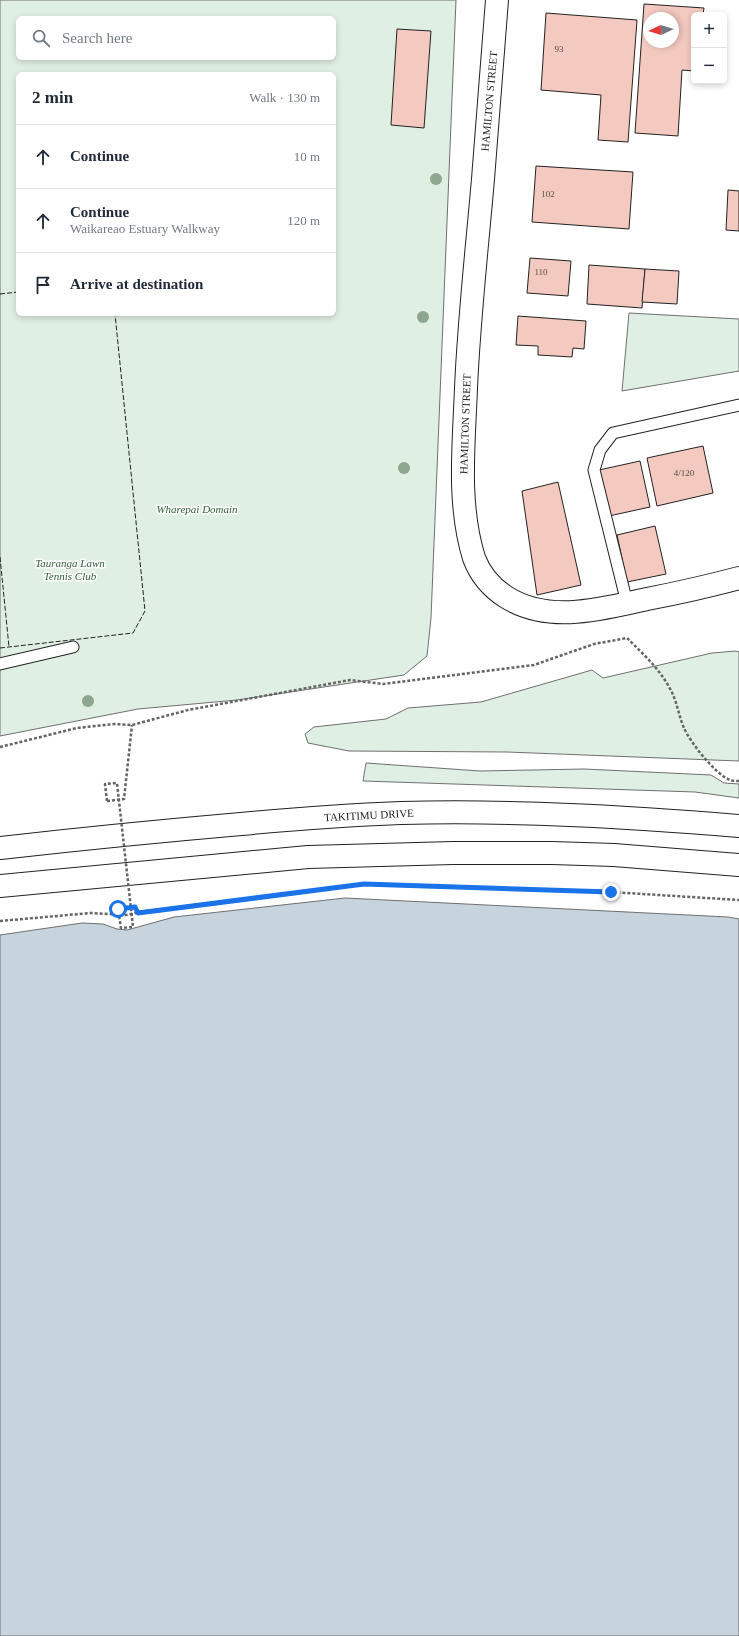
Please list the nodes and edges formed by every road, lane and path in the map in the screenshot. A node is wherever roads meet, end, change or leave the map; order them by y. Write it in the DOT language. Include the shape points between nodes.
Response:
graph roads {
  1 [pos="497,0"];
  2 [pos="739,405"];
  3 [pos="739,578"];
  4 [pos="627,603"];
  5 [pos="73,647"];
  6 [pos="0,664"];
  7 [pos="132,725"];
  8 [pos="0,747"];
  9 [pos="739,781"];
  10 [pos="739,826"];
  11 [pos="0,848"];
  12 [pos="739,865"];
  13 [pos="0,886"];
  14 [pos="739,900"];
  15 [pos="138,913"];
  16 [pos="0,921"];
  1 -- 4 [label="main road, HAMILTON STREET" via="468,345 462,479 465,514 474,559 497,591 539,610 577,612"];
  2 -- 4 [label="lane" via="613,433 600,450 594,470"];
  3 -- 4 [label="main road, HAMILTON STREET"];
  5 -- 6 [label="lane"];
  7 -- 8 [label="path" via="78,728"];
  7 -- 9 [label="path" via="188,710 350,680 383,684 534,665 594,644 627,638 649,659 668,685 676,700 688,738 701,755 730,781"];
  7 -- 15 [label="path, bridge" via="124,799 107,801 105,784 118,783 133,927 121,928 118,909 135,907"];
  10 -- 11 [label="main road, TAKITIMU DRIVE" via="606,816 400,813 293,819"];
  12 -- 13 [label="main road" via="552,852 446,853 308,857"];
  14 -- 15 [label="path" via="611,892 364,884"];
  15 -- 16 [label="path" via="91,913"];
}
